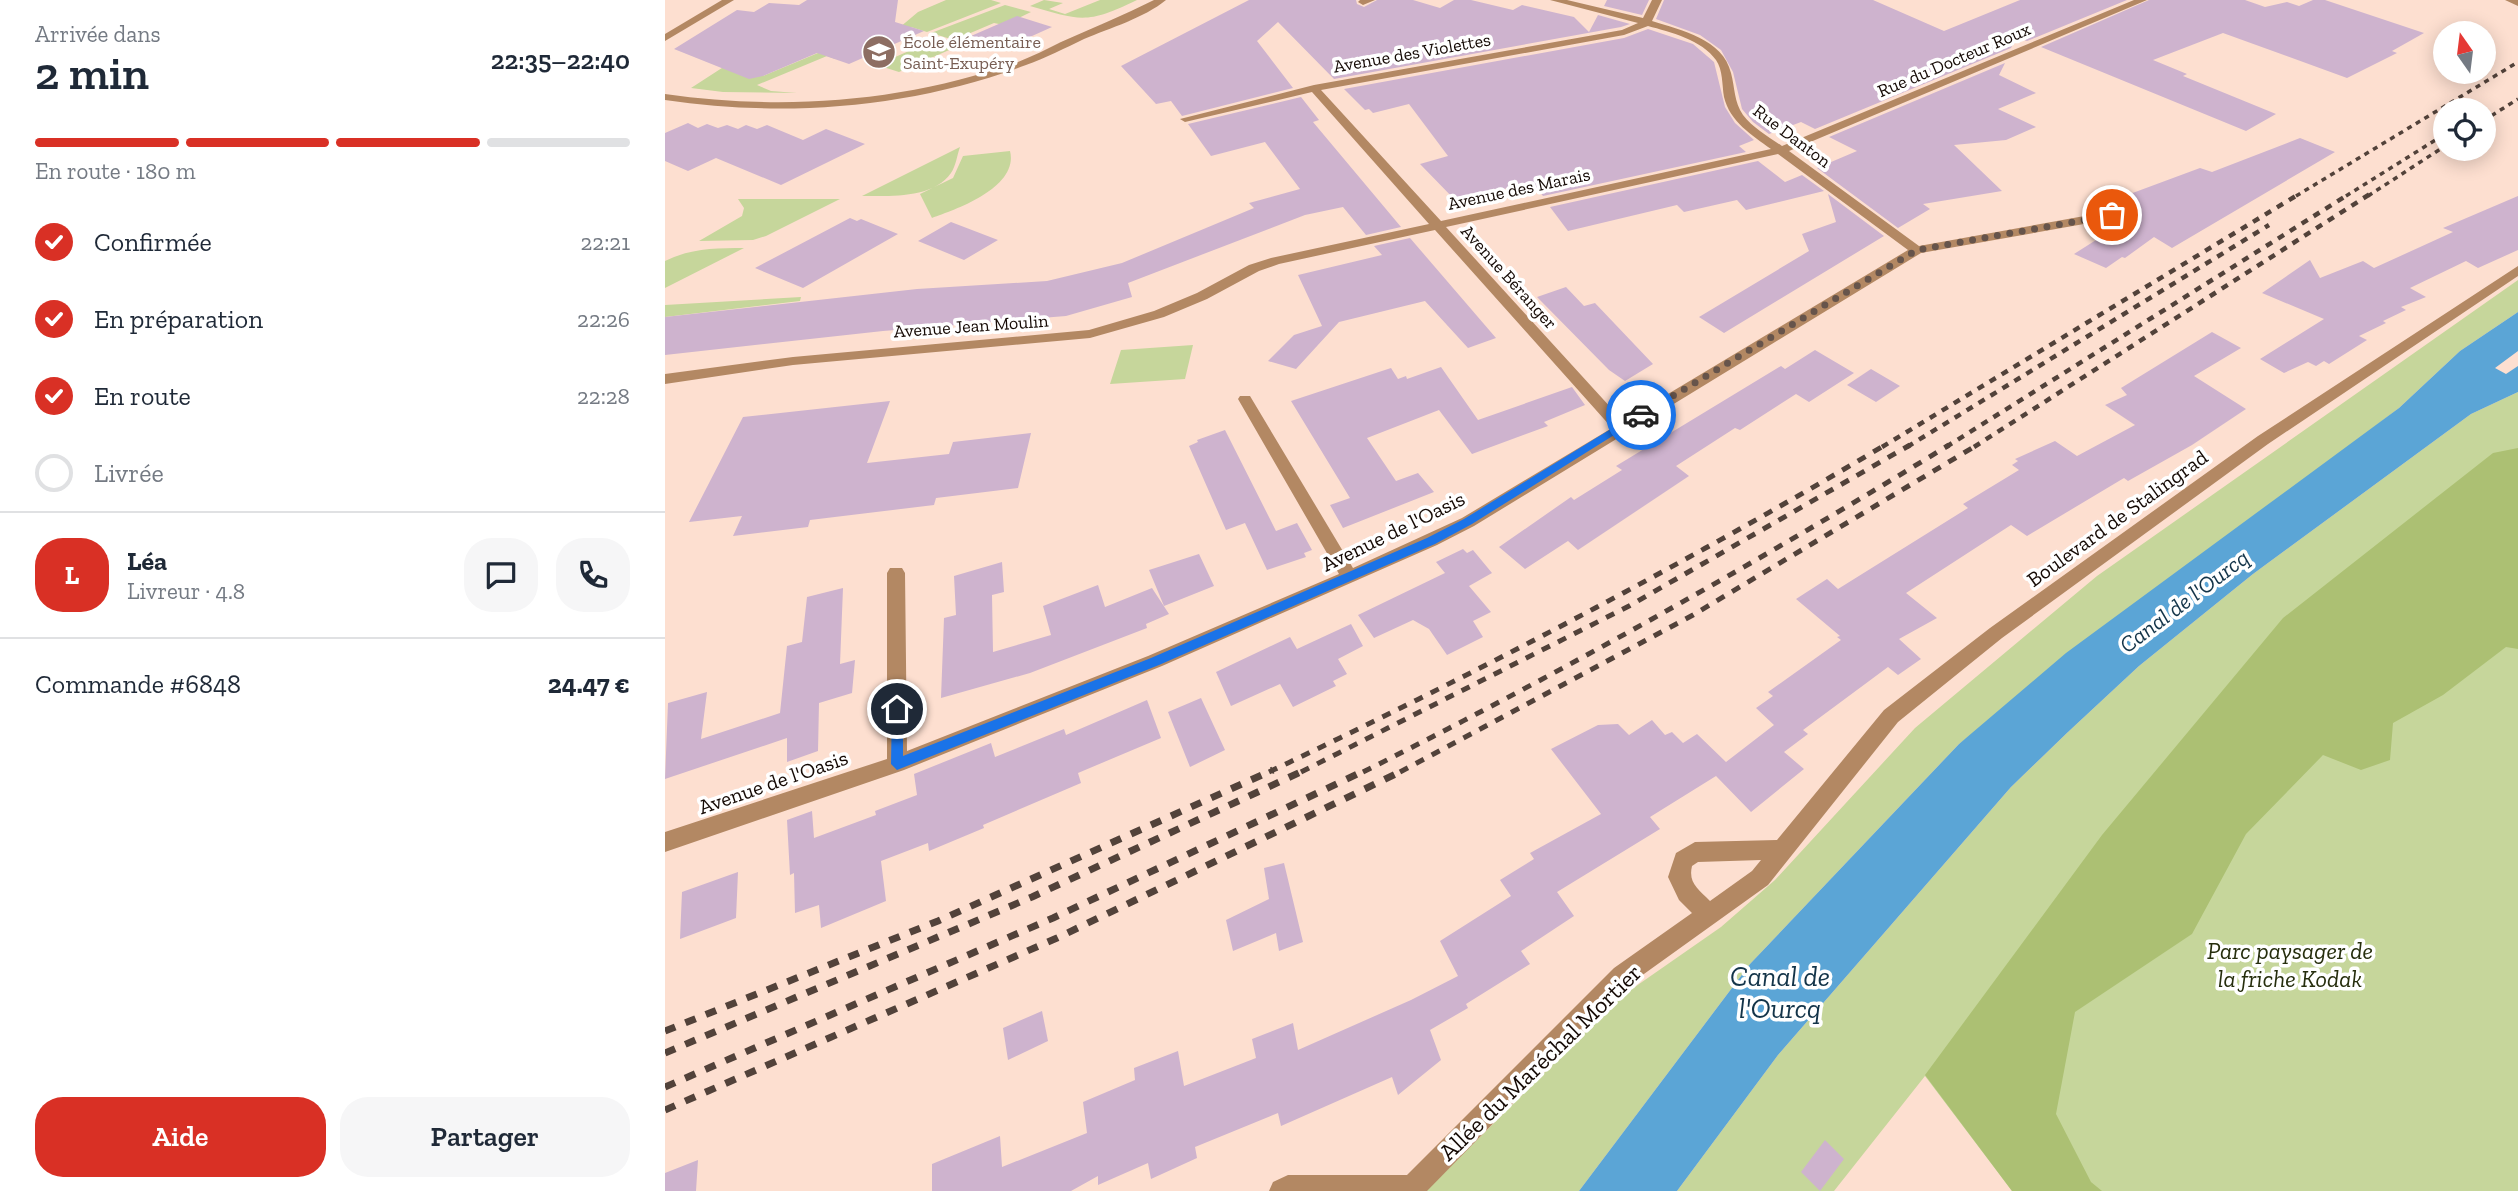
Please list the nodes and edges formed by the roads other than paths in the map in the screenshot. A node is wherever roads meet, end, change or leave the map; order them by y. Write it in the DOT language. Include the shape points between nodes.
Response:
graph roads {
  1 [pos="729,0"];
  2 [pos="1161,0"];
  3 [pos="1555,0"];
  4 [pos="1657,0"];
  5 [pos="2142,0"];
  6 [pos="2511,0"];
  7 [pos="2518,3"];
  8 [pos="1646,23"];
  9 [pos="665,38"];
  10 [pos="1314,88"];
  11 [pos="665,97"];
  12 [pos="1185,119"];
  13 [pos="1779,150"];
  14 [pos="2112,215"];
  15 [pos="1436,225"];
  16 [pos="1917,250"];
  17 [pos="1267,263"];
  18 [pos="2518,270"];
  19 [pos="665,379"];
  20 [pos="1245,399"];
  21 [pos="1620,428"];
  22 [pos="896,573"];
  23 [pos="1350,578"];
  24 [pos="897,764"];
  25 [pos="665,842"];
  26 [pos="1785,850"];
  27 [pos="1709,914"];
  28 [pos="1410,1189"];
  29 [pos="1282,1191"];
  1 -- 9 [label="street"];
  2 -- 11 [label="street" via="1020,64 932,88 842,103 724,105"];
  3 -- 8 [label="street, Rue Danton"];
  4 -- 8 [label="street"];
  5 -- 13 [label="street, Rue du Docteur Roux"];
  6 -- 7 [label="street"];
  8 -- 10 [label="street, Avenue des Violettes" via="1624,32"];
  8 -- 13 [label="street, Rue Danton" via="1708,45 1720,56 1733,111"];
  10 -- 12 [label="street, Avenue des Violettes"];
  10 -- 15 [label="street, Avenue Béranger"];
  13 -- 15 [label="street, Avenue des Marais"];
  13 -- 16 [label="street, Rue Danton"];
  14 -- 16 [label="street, Avenue de l'Oasis"];
  15 -- 17 [label="street, Avenue des Marais"];
  15 -- 21 [label="street, Avenue Béranger"];
  16 -- 21 [label="street, Avenue de l'Oasis"];
  17 -- 19 [label="street, Avenue Jean Moulin" via="1159,314 1080,336 793,361"];
  18 -- 26 [label="street, Boulevard de Stalingrad" via="2263,440 1996,633 1891,716"];
  20 -- 23 [label="street"];
  21 -- 23 [label="street, Avenue de l'Oasis" via="1468,522"];
  22 -- 24 [label="street"];
  23 -- 24 [label="street, Avenue de l'Oasis" via="1155,662"];
  24 -- 25 [label="street, Avenue de l'Oasis"];
  26 -- 27 [label="street, Allée du Maréchal Mortier" via="1760,878"];
  26 -- 27 [label="street" via="1695,852 1683,860 1679,877"];
  27 -- 28 [label="street, Allée du Maréchal Mortier" via="1622,975"];
  28 -- 29 [label="street, Allée du Maréchal Mortier"];
}
